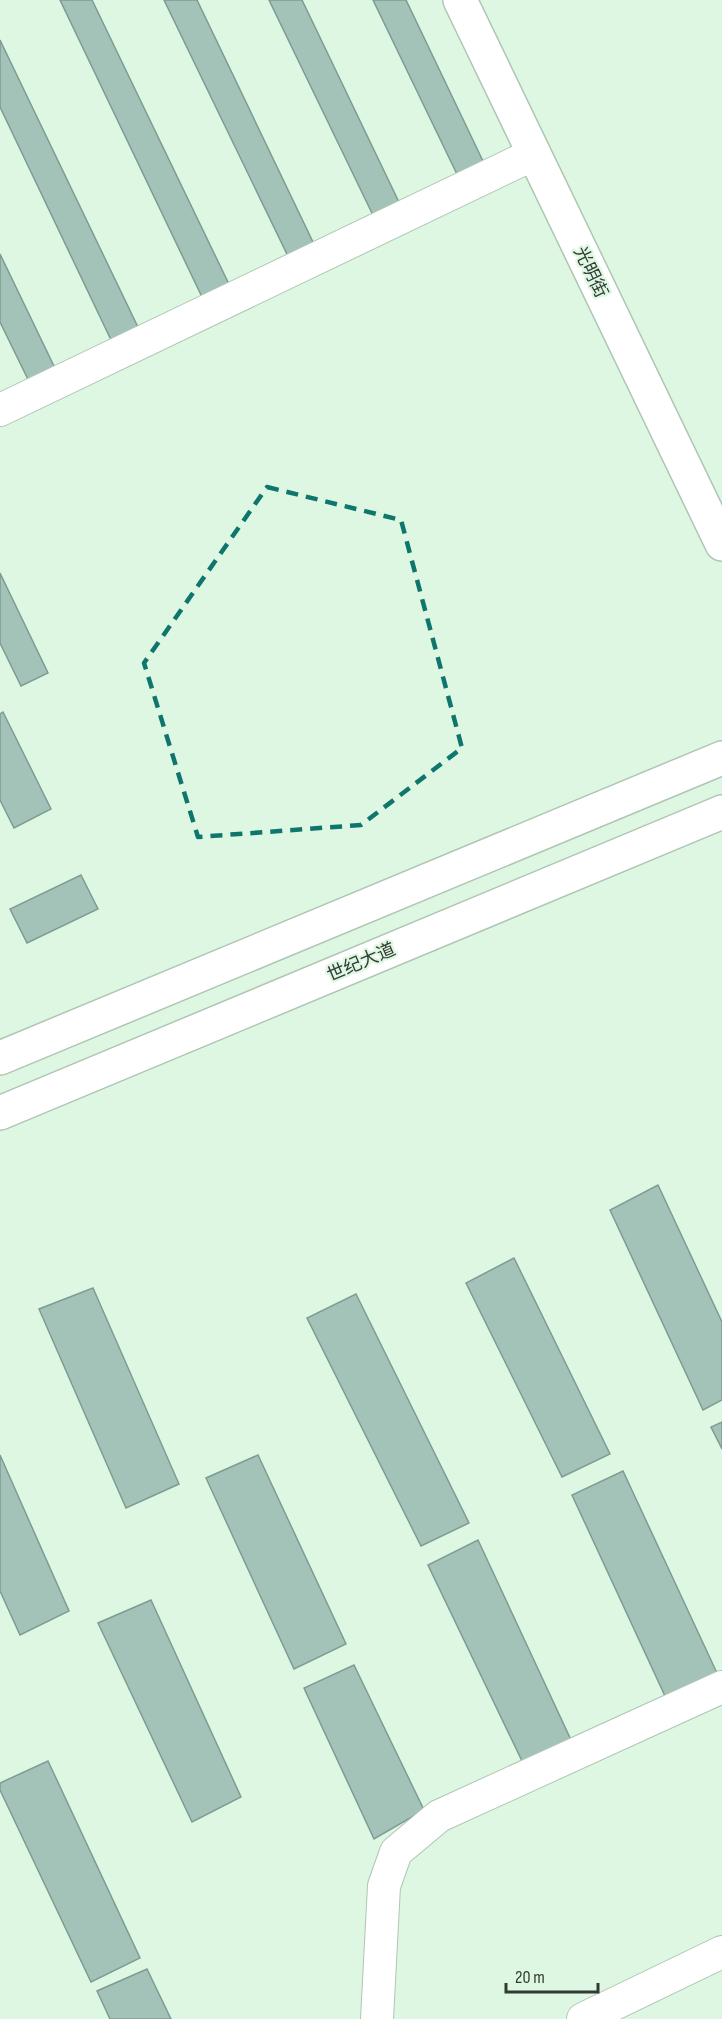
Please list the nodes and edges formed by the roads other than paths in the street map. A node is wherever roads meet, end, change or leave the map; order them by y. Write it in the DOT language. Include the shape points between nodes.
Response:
graph roads {
  1 [pos="460,0"];
  2 [pos="534,154"];
  3 [pos="0,410"];
  4 [pos="722,544"];
  5 [pos="722,758"];
  6 [pos="722,812"];
  7 [pos="0,1058"];
  8 [pos="0,1113"];
  9 [pos="722,1687"];
  10 [pos="722,1952"];
  11 [pos="377,2019"];
  12 [pos="583,2019"];
  1 -- 2 [label="main road, 光明街"];
  2 -- 3 [label="street"];
  2 -- 4 [label="main road, 光明街"];
  5 -- 7 [label="main road"];
  6 -- 8 [label="main road, 世纪大道"];
  9 -- 11 [label="street" via="439,1816 396,1852 384,1886"];
  10 -- 12 [label="street"];
}
